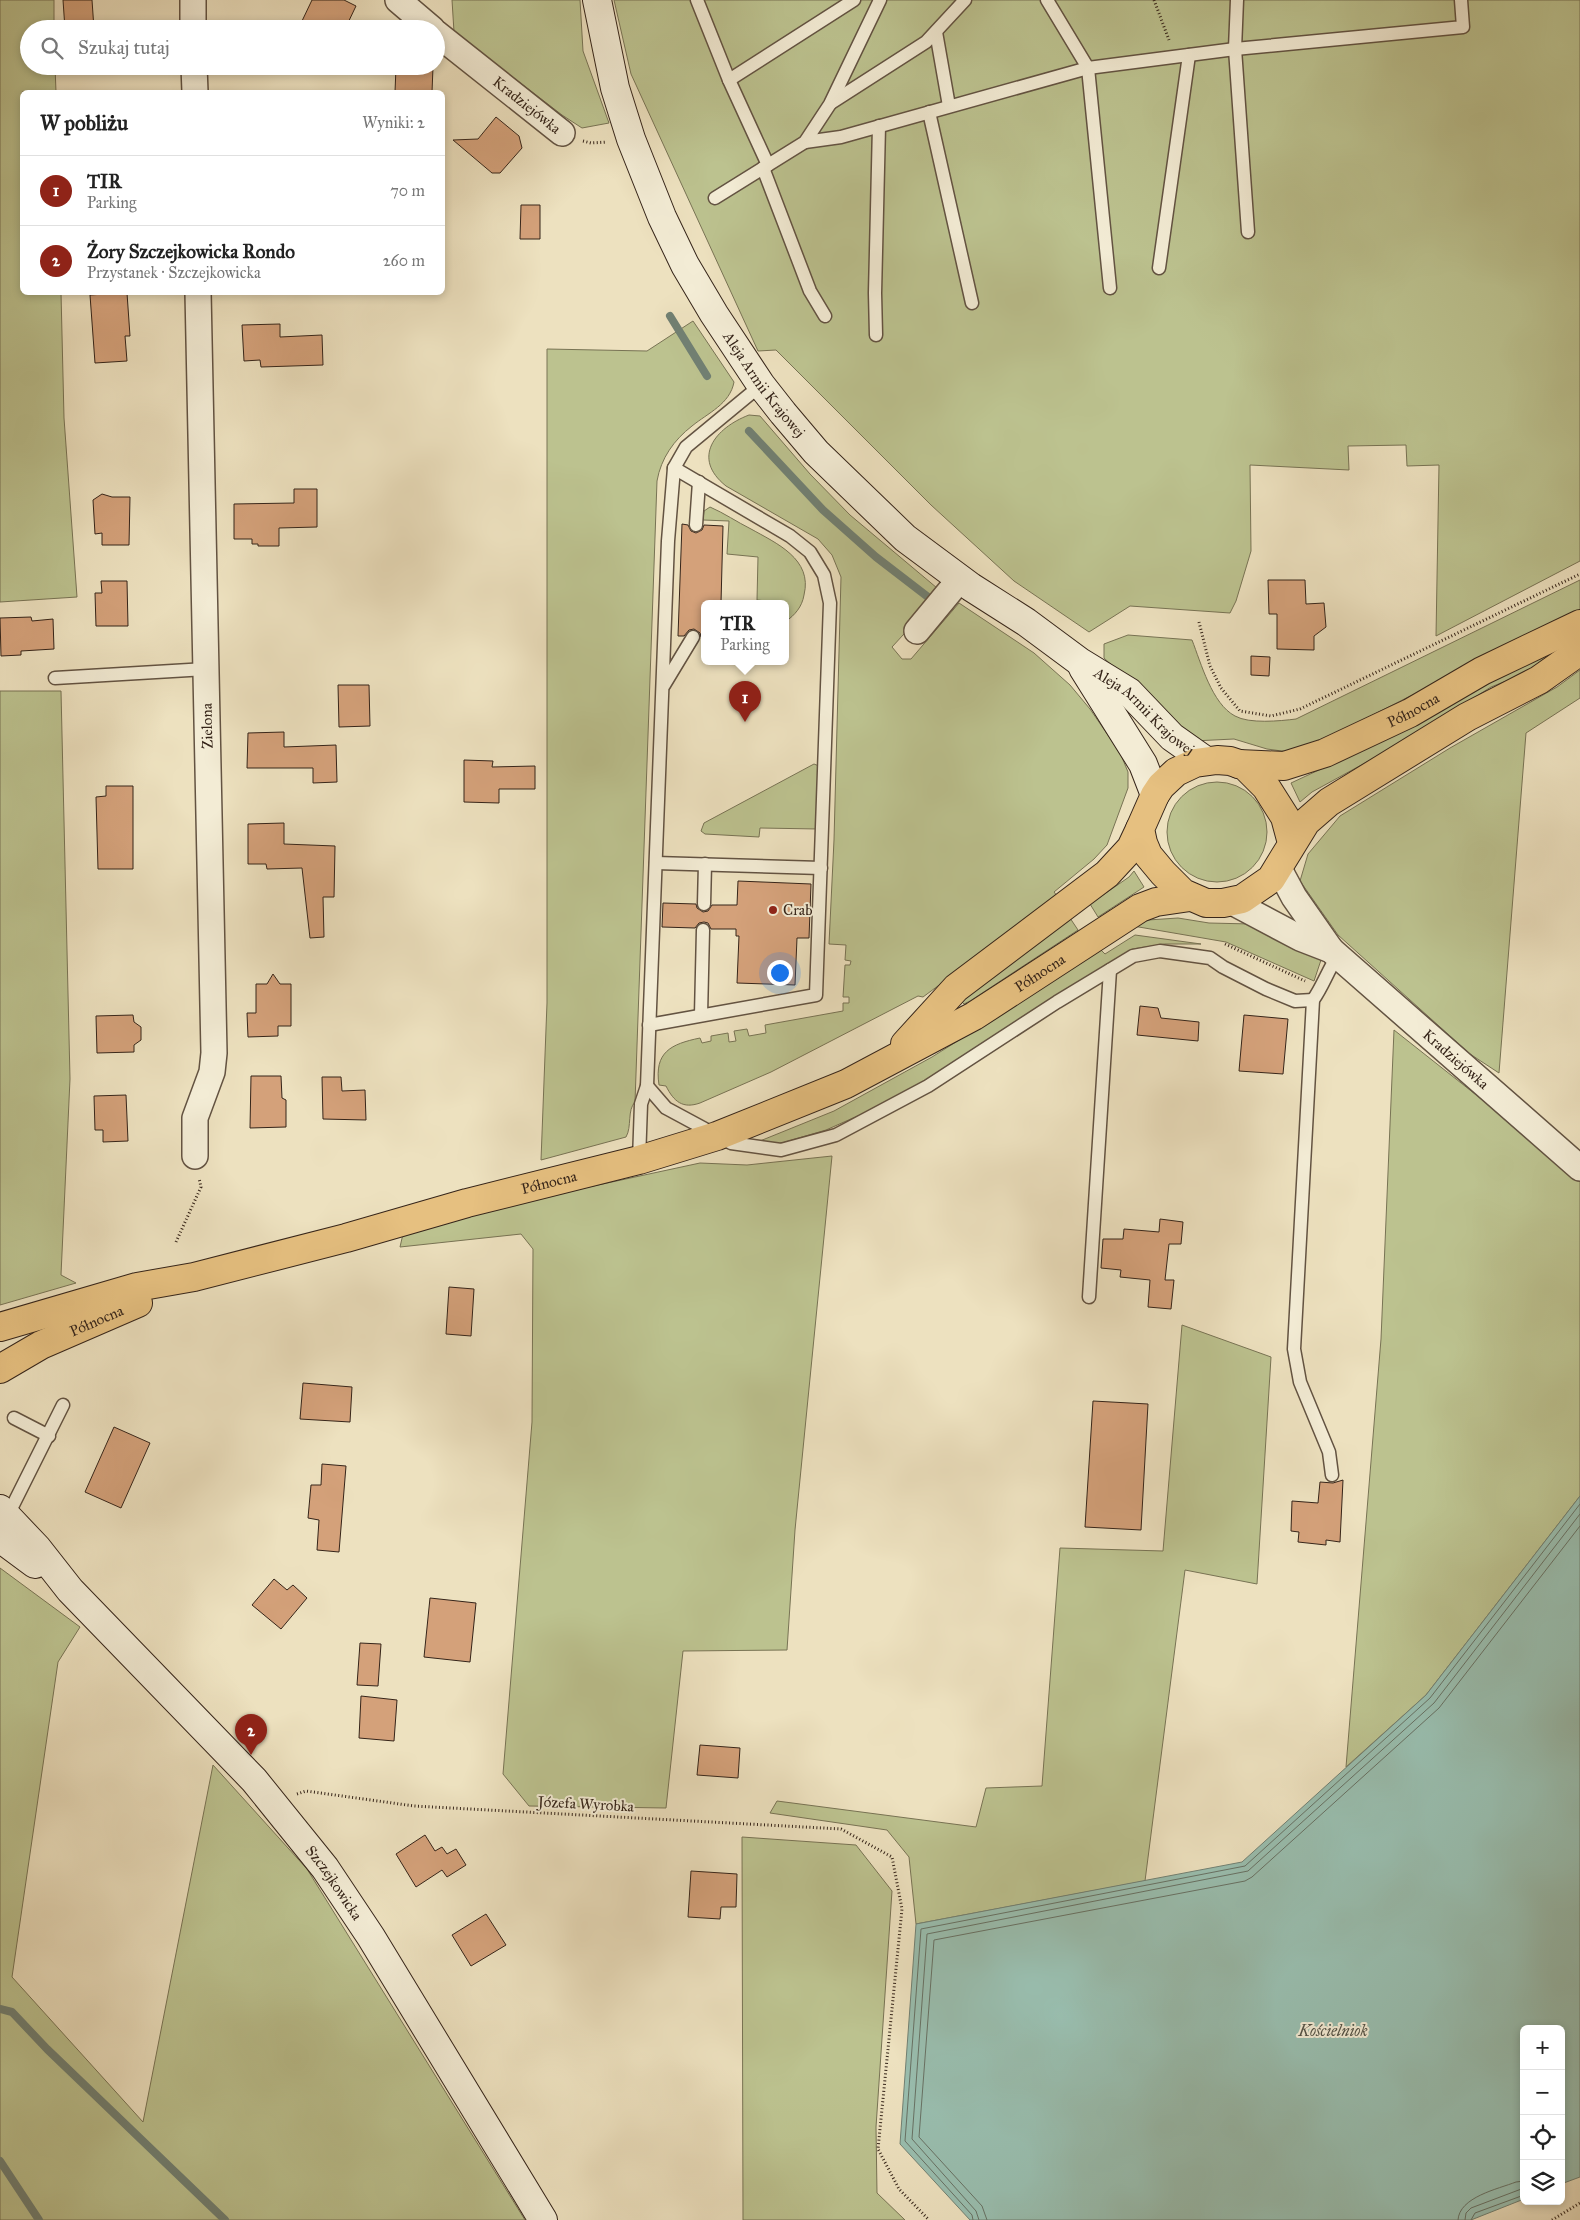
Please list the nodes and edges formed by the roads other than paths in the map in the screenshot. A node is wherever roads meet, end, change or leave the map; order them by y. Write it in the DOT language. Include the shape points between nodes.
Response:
graph roads {
  1 [pos="193,0"];
  2 [pos="398,0"];
  3 [pos="597,0"];
  4 [pos="854,0"];
  5 [pos="880,0"];
  6 [pos="965,0"];
  7 [pos="1047,0"];
  8 [pos="1237,0"];
  9 [pos="1461,0"];
  10 [pos="698,1"];
  11 [pos="193,20"];
  12 [pos="421,20"];
  13 [pos="936,32"];
  14 [pos="445,39"];
  15 [pos="1235,49"];
  16 [pos="1189,55"];
  17 [pos="1088,68"];
  18 [pos="194,75"];
  19 [pos="730,80"];
  20 [pos="194,90"];
  21 [pos="830,104"];
  22 [pos="949,106"];
  23 [pos="929,112"];
  24 [pos="879,126"];
  25 [pos="562,133"];
  26 [pos="805,142"];
  27 [pos="765,166"];
  28 [pos="715,198"];
  29 [pos="1248,232"];
  30 [pos="1158,268"];
  31 [pos="1110,288"];
  32 [pos="198,295"];
  33 [pos="972,304"];
  34 [pos="825,316"];
  35 [pos="876,335"];
  36 [pos="762,385"];
  37 [pos="674,468"];
  38 [pos="699,482"];
  39 [pos="696,525"];
  40 [pos="960,579"];
  41 [pos="1580,624"];
  42 [pos="917,631"];
  43 [pos="693,637"];
  44 [pos="1580,651"];
  45 [pos="1080,662"];
  46 [pos="206,669"];
  47 [pos="55,678"];
  48 [pos="662,687"];
  49 [pos="1206,761"];
  50 [pos="1239,764"];
  51 [pos="1155,795"];
  52 [pos="1140,829"];
  53 [pos="1292,843"];
  54 [pos="656,863"];
  55 [pos="705,864"];
  56 [pos="821,868"];
  57 [pos="1279,869"];
  58 [pos="1190,897"];
  59 [pos="1232,902"];
  60 [pos="704,904"];
  61 [pos="703,930"];
  62 [pos="1334,953"];
  63 [pos="1110,970"];
  64 [pos="1313,1000"];
  65 [pos="701,1015"];
  66 [pos="649,1025"];
  67 [pos="891,1059"];
  68 [pos="647,1086"];
  69 [pos="717,1136"];
  70 [pos="195,1156"];
  71 [pos="639,1160"];
  72 [pos="1580,1168"];
  73 [pos="194,1277"];
  74 [pos="1089,1297"];
  75 [pos="0,1327"];
  76 [pos="0,1369"];
  77 [pos="64,1405"];
  78 [pos="14,1418"];
  79 [pos="49,1436"];
  80 [pos="1332,1475"];
  81 [pos="2,1521"];
  82 [pos="543,2220"];
  1 -- 11 [label="street"];
  2 -- 12 [label="street"];
  3 -- 36 [label="main road, Aleja Armii Krajowej" via="615,88 662,217 714,314"];
  4 -- 19 [label="lane"];
  5 -- 21 [label="lane"];
  6 -- 13 [label="lane"];
  7 -- 17 [label="lane"];
  8 -- 15 [label="lane"];
  9 -- 15 [label="lane" via="1463,28"];
  10 -- 19 [label="lane"];
  13 -- 21 [label="lane" via="926,42"];
  13 -- 22 [label="lane"];
  14 -- 25 [label="street, Kradziejówka"];
  15 -- 16 [label="lane"];
  15 -- 29 [label="lane"];
  16 -- 17 [label="lane"];
  16 -- 30 [label="lane"];
  17 -- 22 [label="lane"];
  17 -- 31 [label="lane"];
  18 -- 20 [label="street"];
  19 -- 27 [label="lane"];
  21 -- 26 [label="lane"];
  22 -- 23 [label="lane"];
  23 -- 24 [label="lane"];
  23 -- 33 [label="lane"];
  24 -- 26 [label="lane" via="841,137"];
  24 -- 35 [label="lane"];
  26 -- 27 [label="lane"];
  27 -- 28 [label="lane"];
  27 -- 34 [label="lane" via="810,291"];
  32 -- 46 [label="street, Zielona"];
  36 -- 37 [label="lane" via="686,447"];
  36 -- 40 [label="main road, Aleja Armii Krajowej" via="816,452 905,538"];
  37 -- 38 [label="lane"];
  37 -- 48 [label="lane"];
  38 -- 39 [label="lane"];
  38 -- 56 [label="lane" via="790,536 810,552 824,575 830,603"];
  40 -- 42 [label="street"];
  40 -- 45 [label="main road, Aleja Armii Krajowej"];
  41 -- 50 [label="main road, Północna" via="1482,671 1410,713 1317,756 1284,766"];
  43 -- 48 [label="lane"];
  44 -- 53 [label="main road" via="1539,680 1467,717 1346,791 1306,822"];
  45 -- 49 [label="main road, Aleja Armii Krajowej" via="1129,692 1172,737"];
  45 -- 51 [label="main road, Aleja Armii Krajowej" via="1134,749"];
  46 -- 47 [label="lane"];
  46 -- 70 [label="street, Zielona" via="214,1053 212,1072 195,1118"];
  48 -- 54 [label="lane"];
  49 -- 50 [label="main road"];
  49 -- 51 [label="main road" via="1176,772"];
  50 -- 53 [label="main road" via="1253,771 1277,802"];
  51 -- 52 [label="main road"];
  52 -- 58 [label="main road" via="1143,843 1155,864"];
  52 -- 67 [label="main road, Północna" via="1131,848 1107,874 956,988"];
  53 -- 57 [label="main road"];
  54 -- 55 [label="lane"];
  54 -- 66 [label="lane"];
  55 -- 56 [label="lane"];
  55 -- 60 [label="lane"];
  56 -- 65 [label="lane" via="816,995"];
  57 -- 59 [label="main road" via="1262,888"];
  57 -- 62 [label="street, Kradziejówka" via="1294,897"];
  58 -- 59 [label="main road" via="1206,903"];
  58 -- 67 [label="main road, Północna" via="1140,908 974,1016"];
  59 -- 62 [label="street, Kradziejówka"];
  61 -- 65 [label="lane"];
  62 -- 64 [label="lane" via="1321,989"];
  62 -- 72 [label="street, Kradziejówka"];
  63 -- 64 [label="lane" via="1133,956 1160,951 1210,958 1222,967 1295,1001"];
  63 -- 69 [label="lane" via="928,1086 836,1135 781,1150 731,1144"];
  63 -- 74 [label="lane"];
  64 -- 80 [label="lane" via="1294,1349 1300,1382 1330,1452"];
  65 -- 66 [label="lane"];
  66 -- 68 [label="lane"];
  67 -- 69 [label="main road, Północna" via="846,1084"];
  68 -- 69 [label="lane" via="666,1108"];
  68 -- 71 [label="lane" via="641,1104"];
  69 -- 71 [label="main road, Północna"];
  71 -- 73 [label="main road, Północna"];
  73 -- 75 [label="main road, Północna" via="138,1287"];
  73 -- 76 [label="main road, Północna" via="41,1345"];
  77 -- 79 [label="lane"];
  78 -- 79 [label="lane"];
  79 -- 81 [label="lane"];
  81 -- 82 [label="main road, Szczejkowicka" via="274,1802 325,1868 371,1937"];
}
